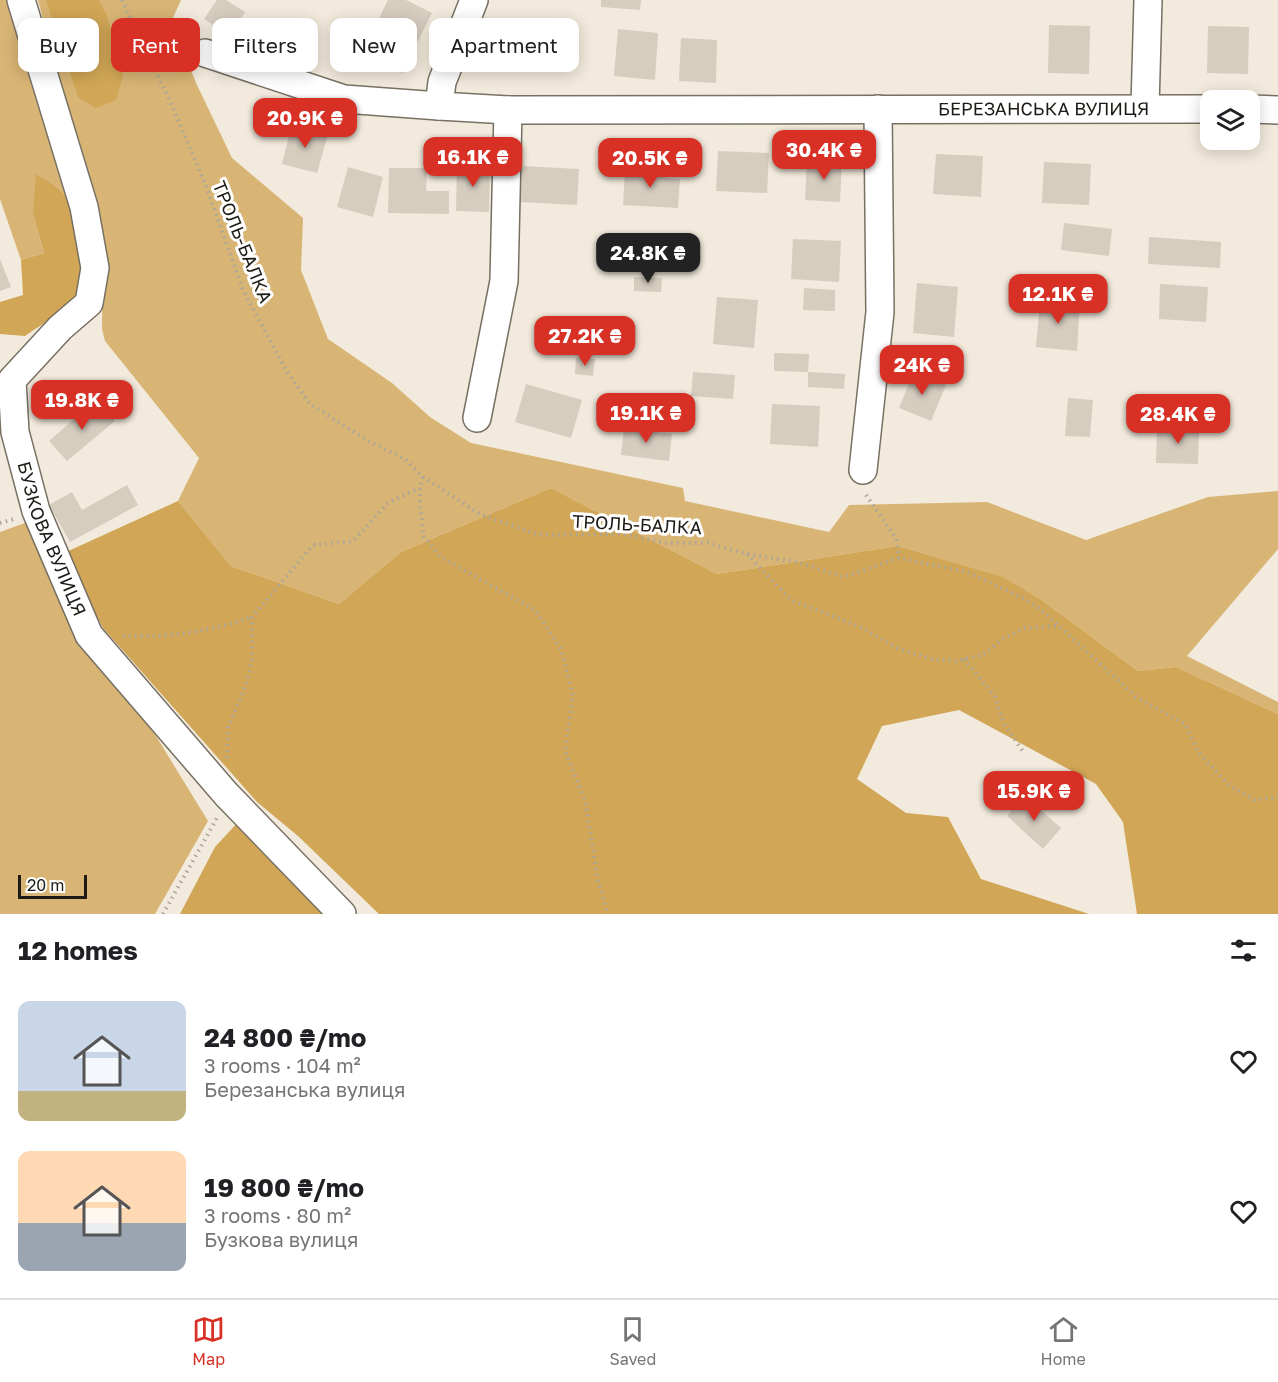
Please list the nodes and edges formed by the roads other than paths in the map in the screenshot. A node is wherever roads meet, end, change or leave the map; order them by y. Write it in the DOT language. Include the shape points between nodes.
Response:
graph roads {
  1 [pos="21,0"];
  2 [pos="474,0"];
  3 [pos="1148,0"];
  4 [pos="205,53"];
  5 [pos="439,106"];
  6 [pos="1145,107"];
  7 [pos="1200,108"];
  8 [pos="508,110"];
  9 [pos="878,110"];
  10 [pos="1260,110"];
  11 [pos="1278,110"];
  12 [pos="6,373"];
  13 [pos="477,418"];
  14 [pos="863,470"];
  15 [pos="342,914"];
  1 -- 12 [label="street, БУЗКОВА ВУЛИЦЯ" via="84,207 95,268 89,303"];
  2 -- 5 [label="street" via="442,82"];
  3 -- 6 [label="street"];
  4 -- 5 [label="street, БЕРЕЗАНСЬКА ВУЛИЦЯ" via="344,99"];
  5 -- 8 [label="street, БЕРЕЗАНСЬКА ВУЛИЦЯ"];
  6 -- 7 [label="street, БЕРЕЗАНСЬКА ВУЛИЦЯ"];
  6 -- 9 [label="street, БЕРЕЗАНСЬКА ВУЛИЦЯ"];
  8 -- 9 [label="street, БЕРЕЗАНСЬКА ВУЛИЦЯ"];
  8 -- 13 [label="street" via="504,281"];
  9 -- 14 [label="street" via="880,312"];
  10 -- 11 [label="street"];
  12 -- 15 [label="street, БУЗКОВА ВУЛИЦЯ" via="15,432 36,511 89,635 226,794"];
}
